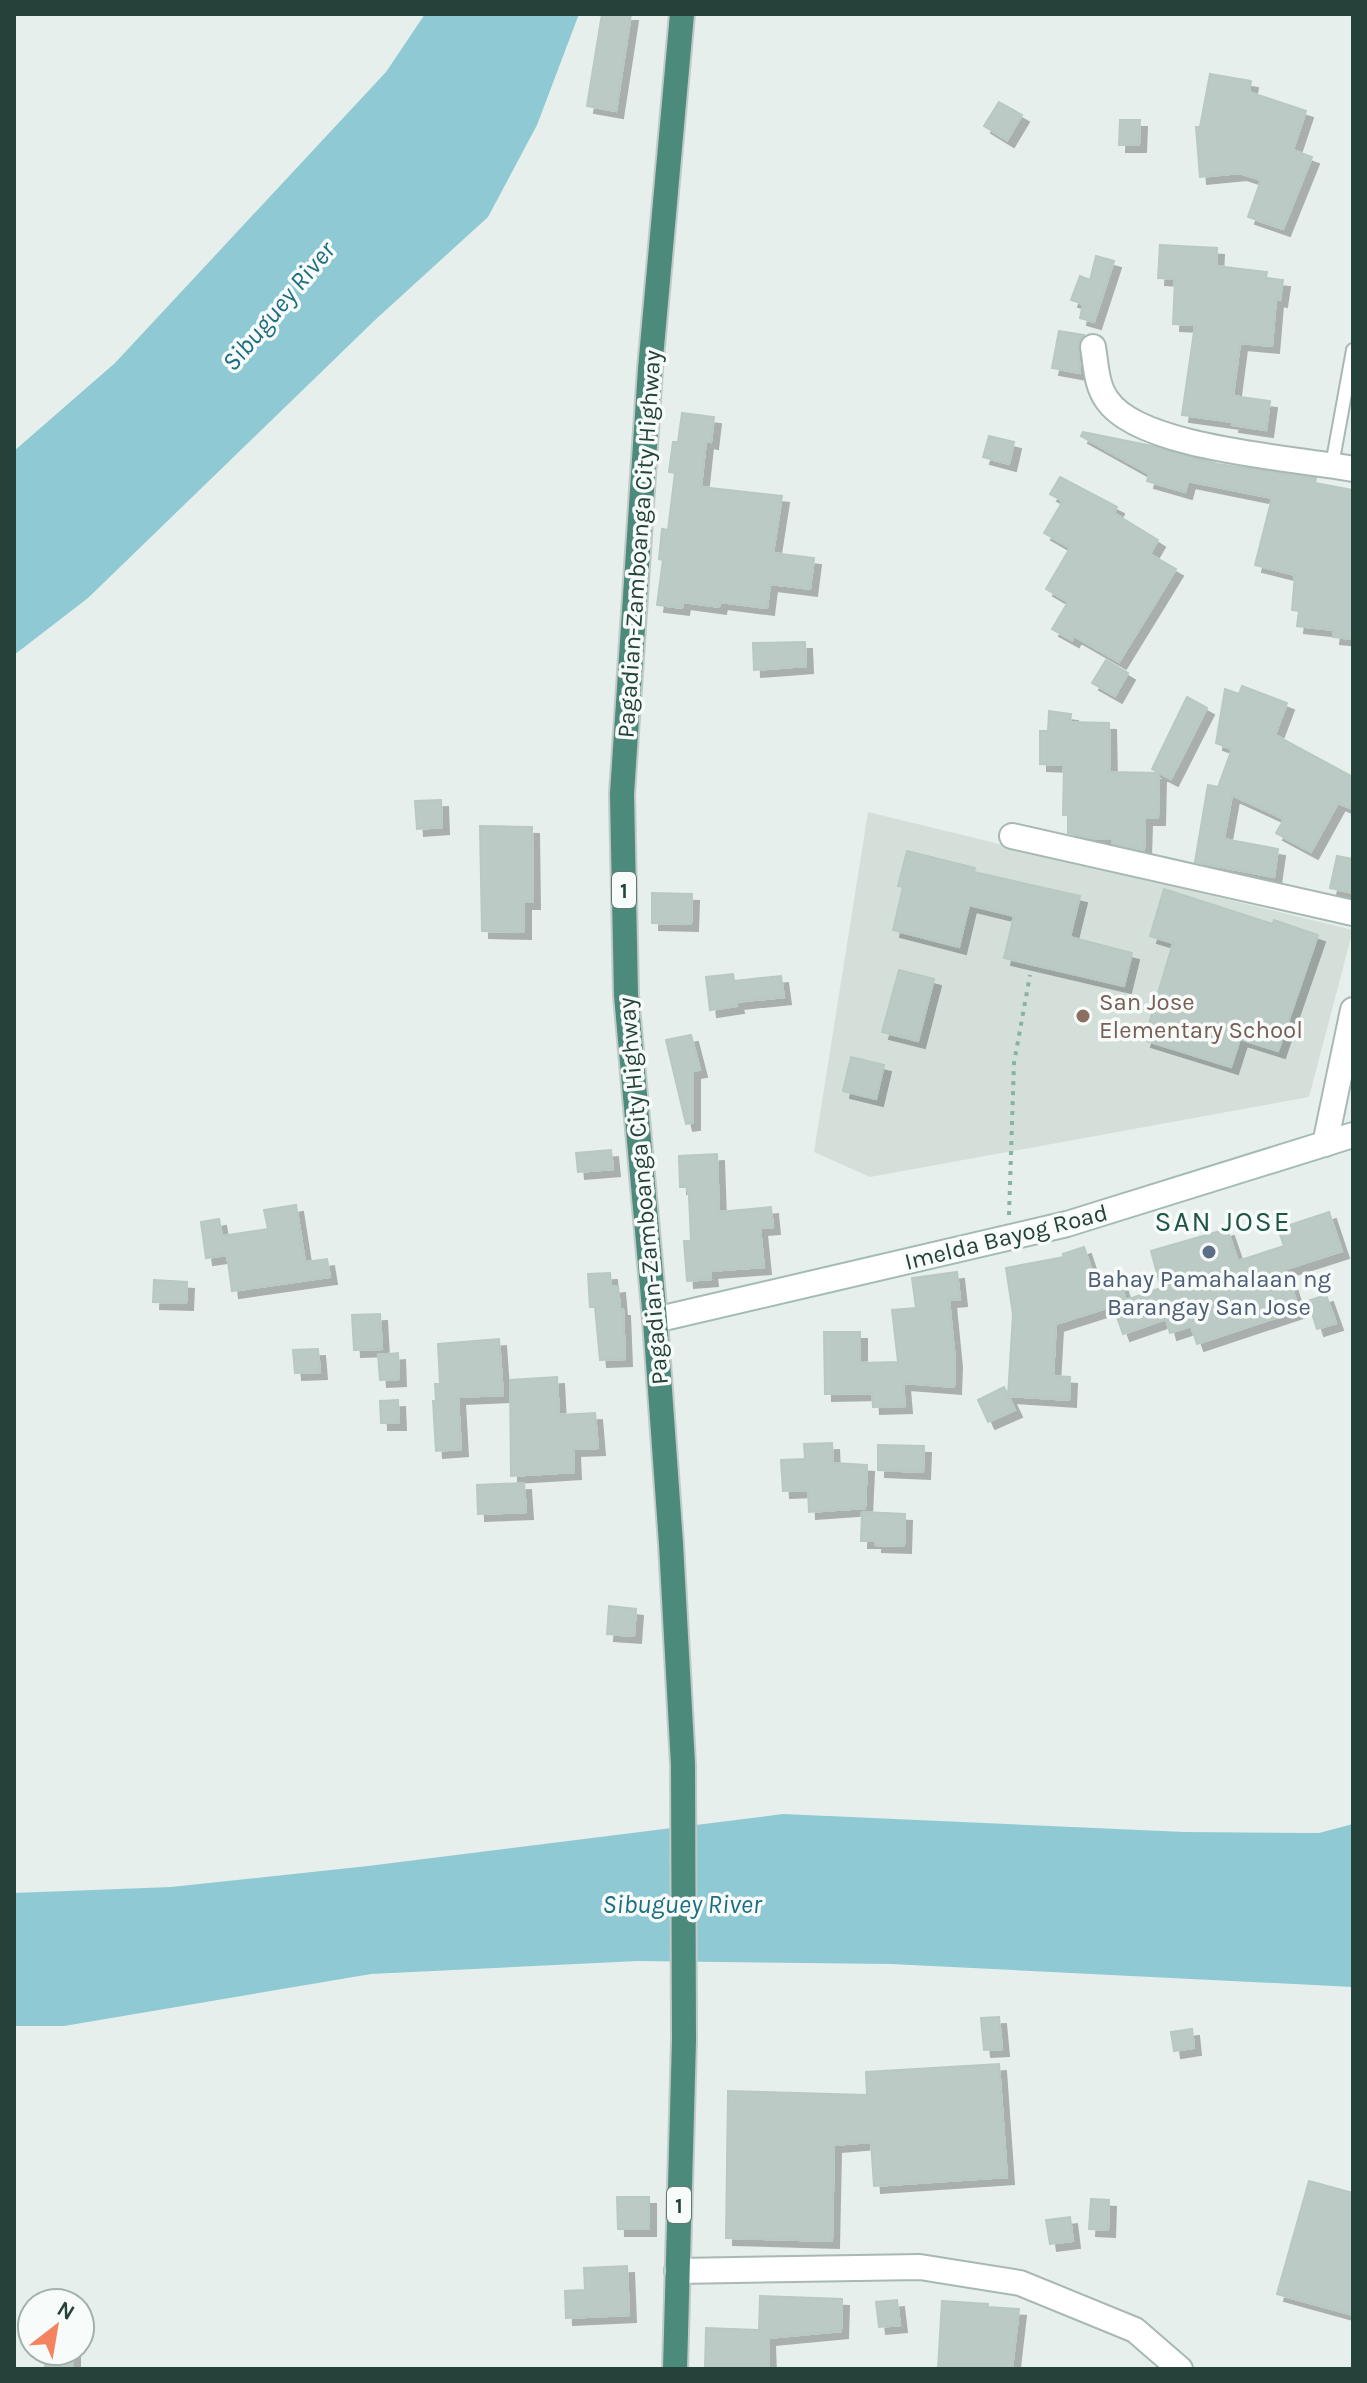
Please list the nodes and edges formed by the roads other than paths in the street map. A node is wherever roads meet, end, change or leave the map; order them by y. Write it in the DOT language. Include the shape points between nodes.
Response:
graph roads {
  1 [pos="682,14"];
  2 [pos="1093,347"];
  3 [pos="1353,350"];
  4 [pos="1351,371"];
  5 [pos="1342,467"];
  6 [pos="1012,836"];
  7 [pos="1353,913"];
  8 [pos="1353,1010"];
  9 [pos="1353,1135"];
  10 [pos="1325,1144"];
  11 [pos="655,1320"];
  12 [pos="677,2271"];
  13 [pos="675,2369"];
  14 [pos="1180,2369"];
  1 -- 11 [label="highway, Pagadian-Zamboanga City Highway / 1" via="650,369 622,794 626,995"];
  2 -- 5 [label="street" via="1107,401 1149,431"];
  3 -- 4 [label="lane"];
  4 -- 5 [label="lane"];
  6 -- 7 [label="street"];
  8 -- 10 [label="street"];
  9 -- 10 [label="street, Imelda Bayog Road"];
  10 -- 11 [label="street, Imelda Bayog Road" via="1067,1224"];
  11 -- 12 [label="highway, Pagadian-Zamboanga City Highway / 1" via="683,1765 684,2040"];
  12 -- 13 [label="highway, Pagadian-Zamboanga City Highway / 1"];
  12 -- 14 [label="street" via="920,2267 1020,2283 1135,2330"];
}
